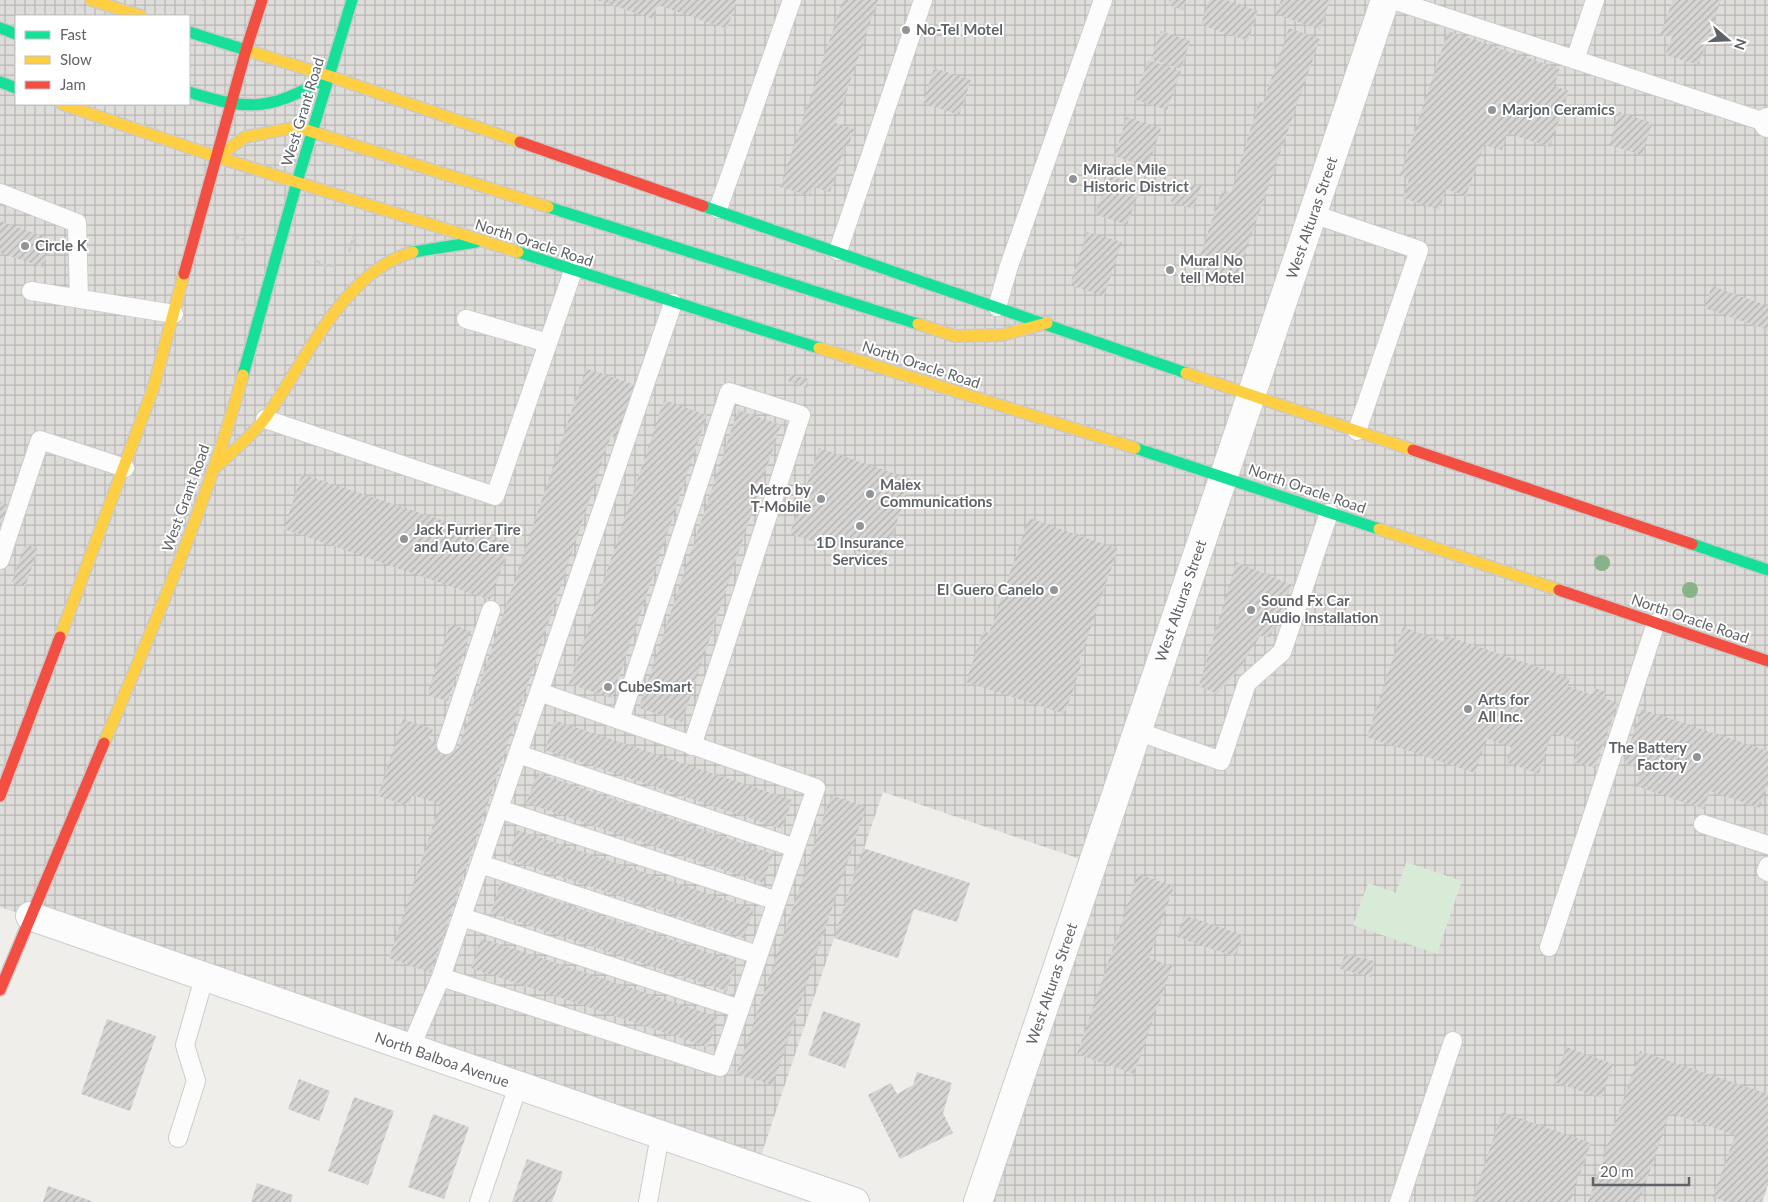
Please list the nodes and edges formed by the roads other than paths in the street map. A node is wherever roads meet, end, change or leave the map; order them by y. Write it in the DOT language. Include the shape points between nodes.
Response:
graph roads {
  1 [pos="95,0"];
  2 [pos="262,0"];
  3 [pos="352,0"];
  4 [pos="792,0"];
  5 [pos="923,0"];
  6 [pos="1103,0"];
  7 [pos="1385,0"];
  8 [pos="1393,0"];
  9 [pos="1594,0"];
  10 [pos="138,15"];
  11 [pos="0,28"];
  12 [pos="190,32"];
  13 [pos="15,34"];
  14 [pos="246,50"];
  15 [pos="1575,60"];
  16 [pos="329,76"];
  17 [pos="0,82"];
  18 [pos="15,88"];
  19 [pos="190,92"];
  20 [pos="65,105"];
  21 [pos="231,106"];
  22 [pos="1768,123"];
  23 [pos="313,130"];
  24 [pos="217,157"];
  25 [pos="297,182"];
  26 [pos="0,193"];
  27 [pos="718,209"];
  28 [pos="1313,214"];
  29 [pos="480,241"];
  30 [pos="838,250"];
  31 [pos="572,271"];
  32 [pos="31,291"];
  33 [pos="79,299"];
  34 [pos="673,303"];
  35 [pos="997,307"];
  36 [pos="174,314"];
  37 [pos="466,319"];
  38 [pos="1047,323"];
  39 [pos="548,343"];
  40 [pos="1252,396"];
  41 [pos="265,419"];
  42 [pos="1358,431"];
  43 [pos="125,468"];
  44 [pos="212,471"];
  45 [pos="1223,476"];
  46 [pos="1330,513"];
  47 [pos="0,560"];
  48 [pos="1768,570"];
  49 [pos="491,610"];
  50 [pos="1656,623"];
  51 [pos="1768,661"];
  52 [pos="539,692"];
  53 [pos="620,720"];
  54 [pos="1137,731"];
  55 [pos="446,745"];
  56 [pos="692,746"];
  57 [pos="518,754"];
  58 [pos="7,759"];
  59 [pos="0,796"];
  60 [pos="499,809"];
  61 [pos="1703,824"];
  62 [pos="1768,845"];
  63 [pos="795,848"];
  64 [pos="480,864"];
  65 [pos="1768,866"];
  66 [pos="1768,872"];
  67 [pos="777,901"];
  68 [pos="30,916"];
  69 [pos="462,917"];
  70 [pos="1549,947"];
  71 [pos="758,955"];
  72 [pos="441,977"];
  73 [pos="204,978"];
  74 [pos="0,990"];
  75 [pos="740,1010"];
  76 [pos="1453,1041"];
  77 [pos="410,1049"];
  78 [pos="518,1086"];
  79 [pos="660,1135"];
  80 [pos="178,1138"];
  81 [pos="479,1202"];
  82 [pos="648,1202"];
  83 [pos="855,1202"];
  84 [pos="978,1202"];
  85 [pos="1399,1202"];
  1 -- 10 [label="main road"];
  2 -- 14 [label="main road"];
  3 -- 16 [label="main road, West Grant Road"];
  4 -- 27 [label="lane"];
  5 -- 30 [label="lane"];
  6 -- 35 [label="lane"];
  7 -- 28 [label="street, West Alturas Street"];
  8 -- 15 [label="lane"];
  9 -- 15 [label="lane"];
  11 -- 13 [label="main road"];
  12 -- 14 [label="main road"];
  14 -- 16 [label="main road"];
  14 -- 21 [label="main road"];
  15 -- 22 [label="lane"];
  16 -- 21 [label="main road" via="296,97 258,108"];
  16 -- 23 [label="main road, West Grant Road"];
  16 -- 27 [label="main road"];
  17 -- 18 [label="main road"];
  19 -- 21 [label="main road"];
  20 -- 24 [label="main road, North Oracle Road"];
  21 -- 24 [label="main road"];
  23 -- 24 [label="main road" via="297,127 245,137"];
  23 -- 25 [label="main road, West Grant Road"];
  23 -- 38 [label="main road" via="955,336 1002,335"];
  24 -- 25 [label="main road, North Oracle Road"];
  24 -- 36 [label="main road"];
  25 -- 29 [label="main road, North Oracle Road"];
  25 -- 44 [label="main road, West Grant Road" via="256,331"];
  26 -- 33 [label="lane" via="77,223"];
  27 -- 30 [label="main road"];
  28 -- 40 [label="street, West Alturas Street"];
  28 -- 42 [label="lane" via="1419,250"];
  29 -- 31 [label="main road, North Oracle Road"];
  29 -- 41 [label="main road" via="411,252 384,262 324,326"];
  30 -- 35 [label="main road"];
  31 -- 34 [label="main road, North Oracle Road"];
  31 -- 39 [label="lane"];
  32 -- 33 [label="lane"];
  33 -- 36 [label="lane"];
  34 -- 45 [label="main road, North Oracle Road"];
  34 -- 52 [label="lane"];
  35 -- 38 [label="main road"];
  36 -- 43 [label="main road" via="153,389"];
  37 -- 39 [label="lane"];
  38 -- 40 [label="main road"];
  39 -- 41 [label="lane" via="495,496"];
  40 -- 42 [label="main road"];
  40 -- 45 [label="street, West Alturas Street"];
  41 -- 44 [label="main road"];
  42 -- 48 [label="main road"];
  43 -- 47 [label="lane" via="40,440"];
  43 -- 58 [label="main road"];
  44 -- 68 [label="main road, West Grant Road" via="159,612"];
  45 -- 46 [label="main road, North Oracle Road"];
  45 -- 54 [label="street, West Alturas Street"];
  46 -- 50 [label="main road, North Oracle Road"];
  46 -- 54 [label="lane" via="1282,652 1247,683 1221,761"];
  49 -- 55 [label="lane"];
  50 -- 51 [label="main road, North Oracle Road"];
  50 -- 70 [label="lane"];
  52 -- 53 [label="lane"];
  52 -- 57 [label="lane"];
  53 -- 56 [label="lane"];
  53 -- 56 [label="lane" via="729,392 800,415"];
  54 -- 84 [label="street, West Alturas Street"];
  56 -- 63 [label="lane" via="816,788"];
  57 -- 60 [label="lane"];
  57 -- 63 [label="lane"];
  58 -- 59 [label="main road"];
  60 -- 64 [label="lane"];
  60 -- 67 [label="lane"];
  61 -- 62 [label="lane"];
  63 -- 67 [label="lane"];
  64 -- 69 [label="lane"];
  64 -- 71 [label="lane"];
  65 -- 66 [label="lane"];
  67 -- 71 [label="lane"];
  68 -- 73 [label="street, North Balboa Avenue"];
  68 -- 74 [label="main road, West Grant Road"];
  69 -- 72 [label="lane"];
  69 -- 75 [label="lane"];
  71 -- 75 [label="lane"];
  72 -- 75 [label="lane" via="720,1067"];
  72 -- 77 [label="lane"];
  73 -- 77 [label="street, North Balboa Avenue"];
  73 -- 80 [label="lane" via="185,1045 196,1081"];
  76 -- 85 [label="lane"];
  77 -- 78 [label="street, North Balboa Avenue"];
  78 -- 79 [label="street, North Balboa Avenue"];
  78 -- 81 [label="lane"];
  79 -- 82 [label="lane"];
  79 -- 83 [label="street, North Balboa Avenue"];
}
